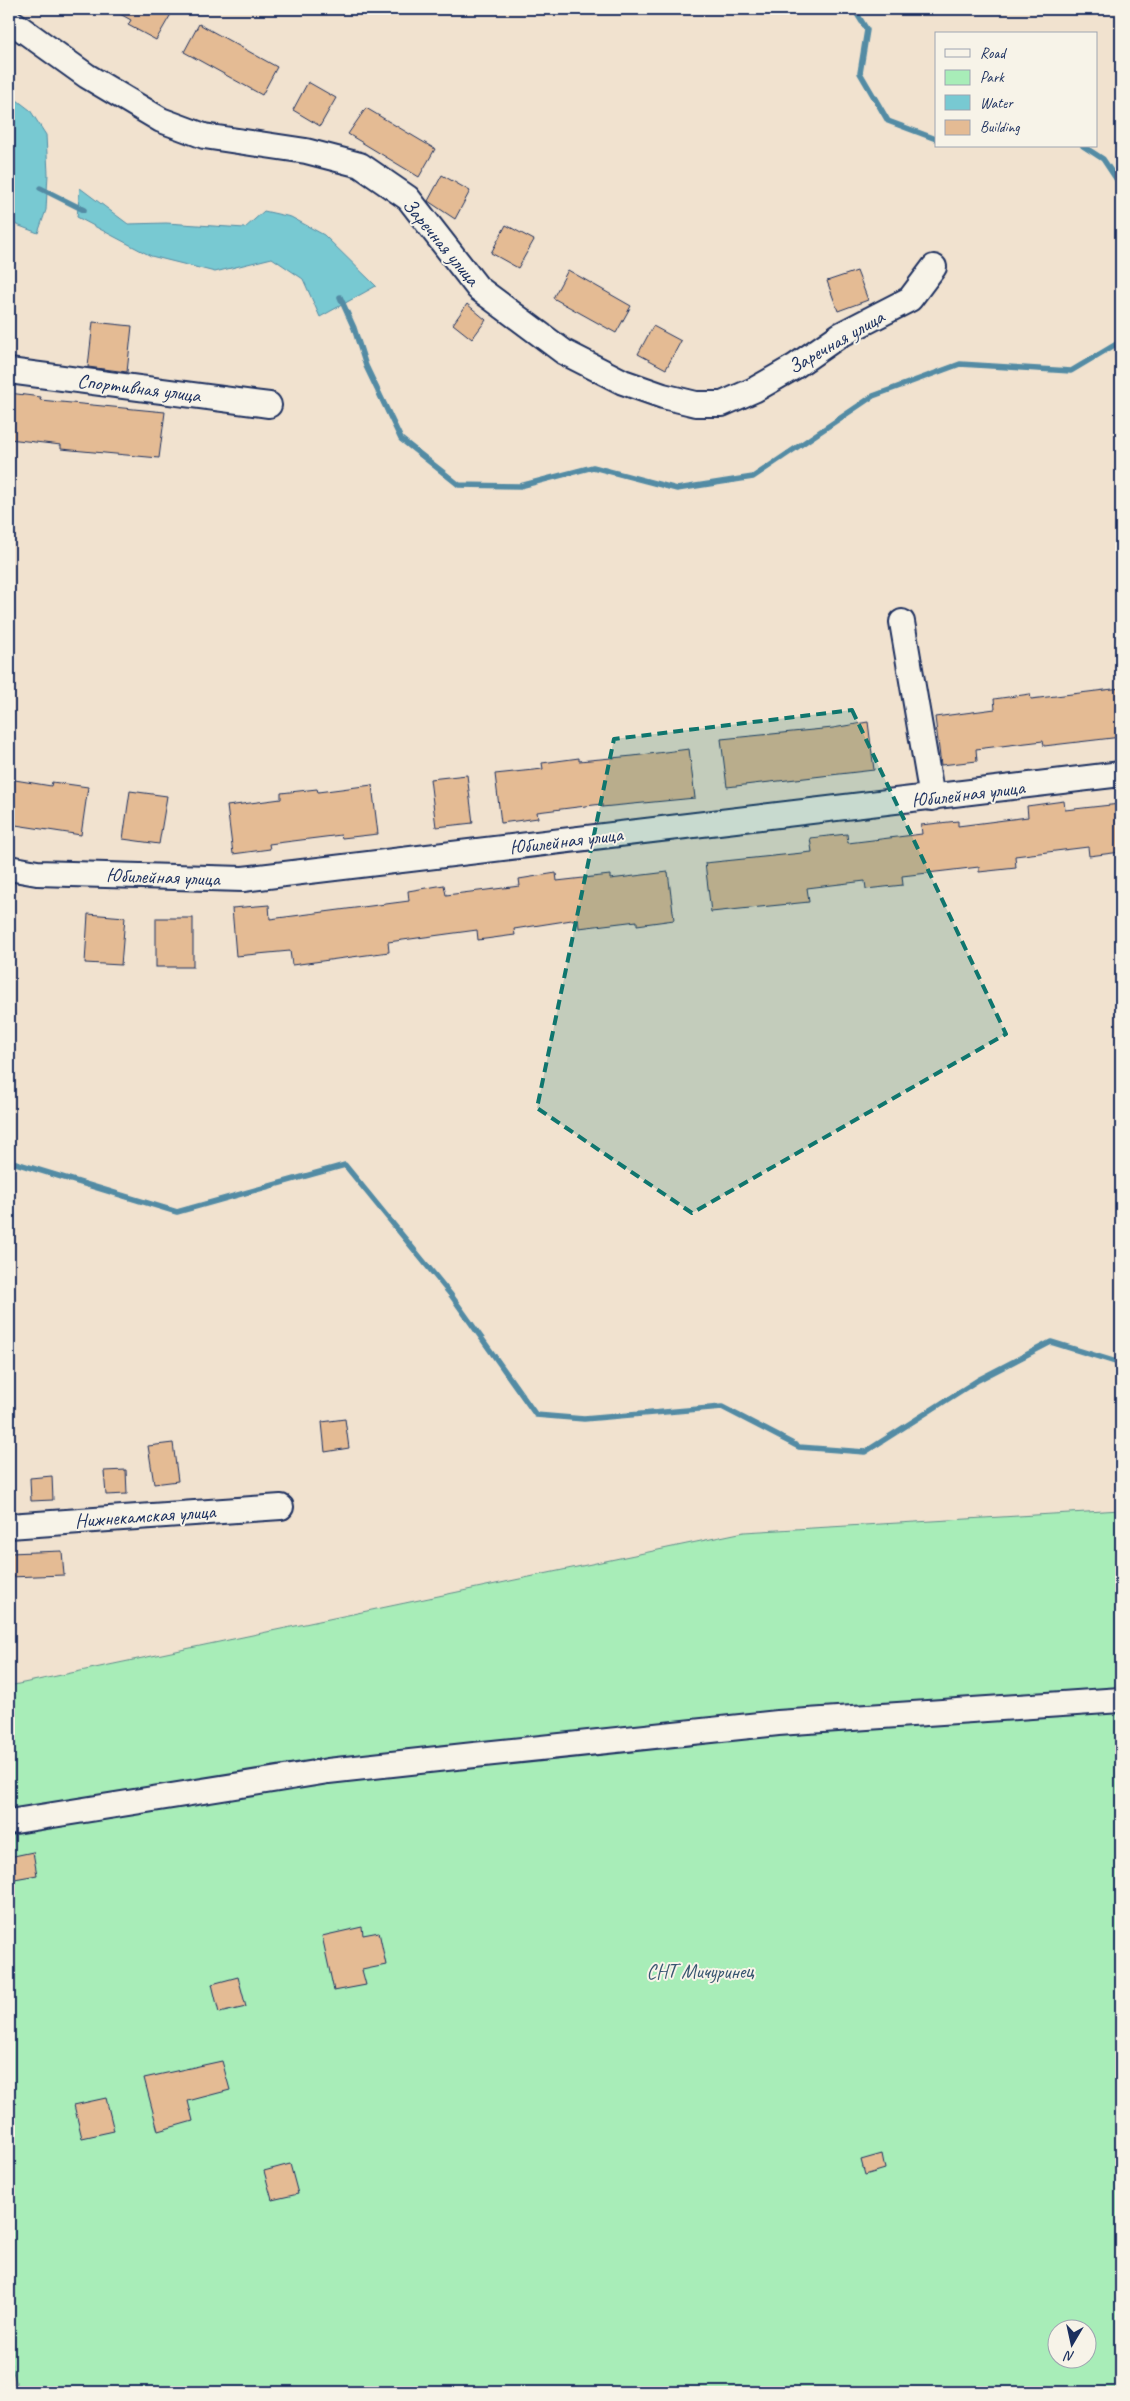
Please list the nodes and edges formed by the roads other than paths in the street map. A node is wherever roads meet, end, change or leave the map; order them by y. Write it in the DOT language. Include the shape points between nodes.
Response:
graph roads {
  1 [pos="9,20"];
  2 [pos="934,267"];
  3 [pos="9,371"];
  4 [pos="269,405"];
  5 [pos="902,622"];
  6 [pos="1121,774"];
  7 [pos="932,798"];
  8 [pos="9,868"];
  9 [pos="281,1507"];
  10 [pos="9,1526"];
  11 [pos="1121,1700"];
  12 [pos="9,1822"];
  1 -- 2 [label="street, Заречная улица" via="87,76 161,120 204,136 306,151 360,165 408,198 478,288 564,352 623,382 664,396 696,404 722,404 754,390 840,335 910,299"];
  3 -- 4 [label="street, Спортивная улица"];
  5 -- 7 [label="street"];
  6 -- 7 [label="street, Юбилейная улица"];
  7 -- 8 [label="street, Юбилейная улица" via="243,880 37,873"];
  9 -- 10 [label="street, Нижнекамская улица"];
  11 -- 12 [label="street" via="778,1723 474,1754 328,1771"];
}
